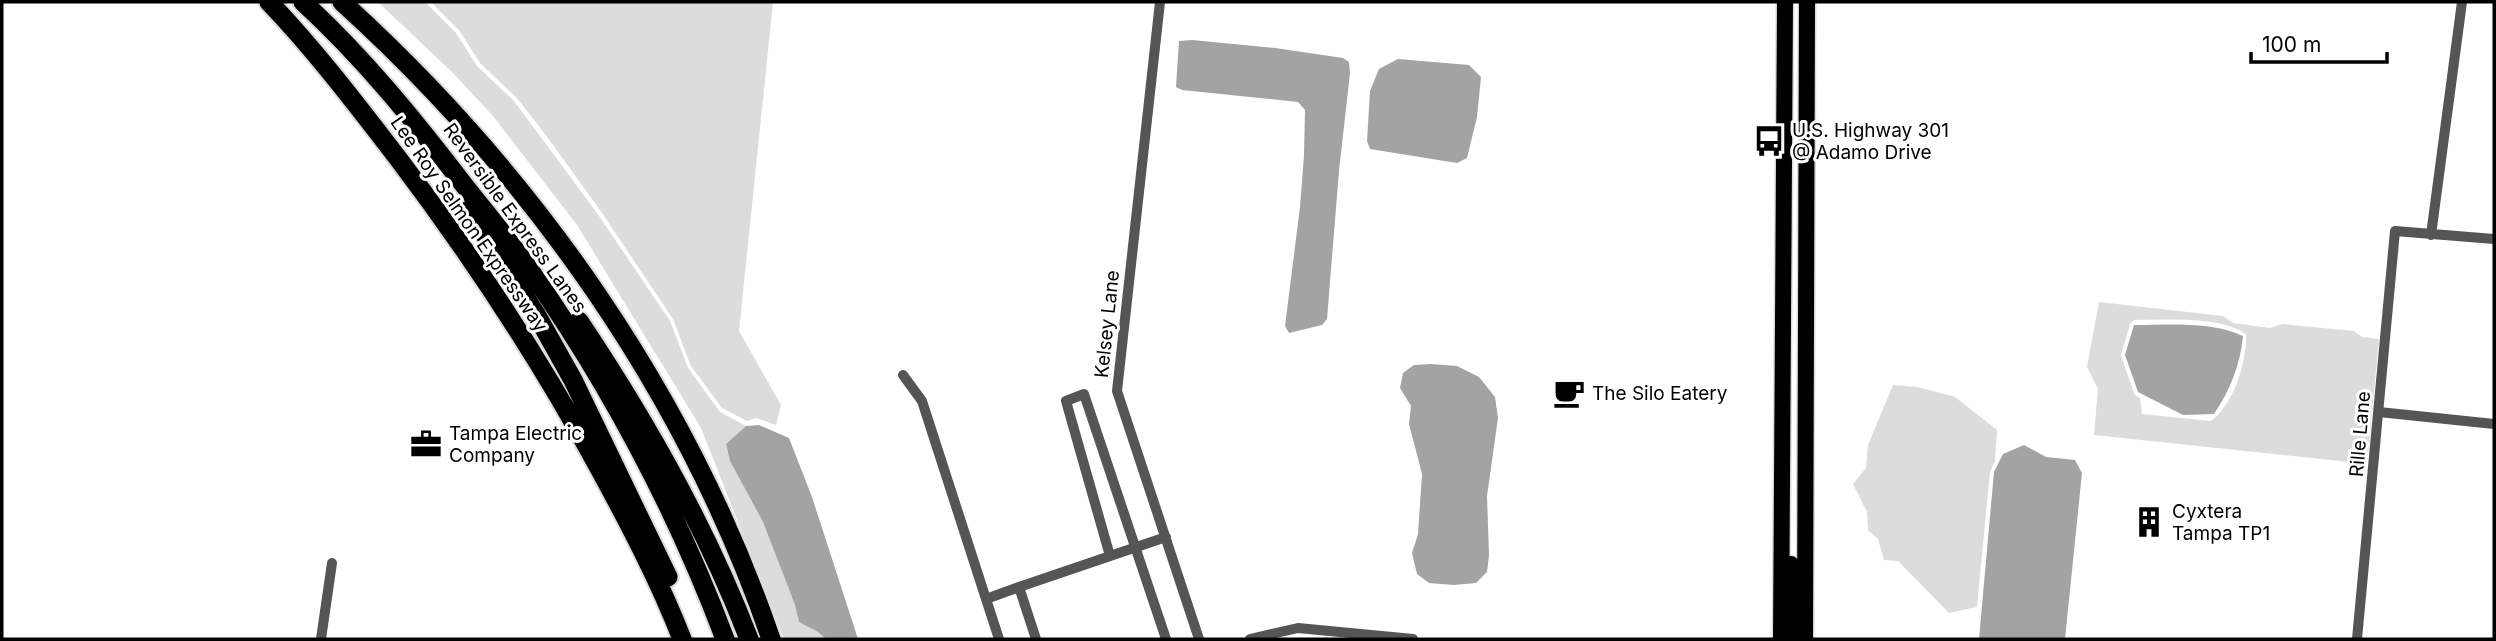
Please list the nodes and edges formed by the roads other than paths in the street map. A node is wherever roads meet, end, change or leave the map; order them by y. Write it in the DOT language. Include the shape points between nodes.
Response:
graph roads {
  1 [pos="270,2"];
  2 [pos="303,2"];
  3 [pos="342,2"];
  4 [pos="1160,2"];
  5 [pos="1778,2"];
  6 [pos="1785,2"];
  7 [pos="2462,2"];
  8 [pos="1808,5"];
  9 [pos="1785,24"];
  10 [pos="376,76"];
  11 [pos="406,109"];
  12 [pos="2431,235"];
  13 [pos="2494,239"];
  14 [pos="1784,348"];
  15 [pos="903,374"];
  16 [pos="2379,412"];
  17 [pos="2494,424"];
  18 [pos="1805,486"];
  19 [pos="1783,520"];
  20 [pos="1166,537"];
  21 [pos="1135,547"];
  22 [pos="1111,556"];
  23 [pos="332,563"];
  24 [pos="1019,587"];
  25 [pos="986,599"];
  26 [pos="321,639"];
  27 [pos="682,639"];
  28 [pos="695,639"];
  29 [pos="725,639"];
  30 [pos="749,639"];
  31 [pos="771,639"];
  32 [pos="999,639"];
  33 [pos="1036,639"];
  34 [pos="1166,639"];
  35 [pos="1199,639"];
  36 [pos="1250,639"];
  37 [pos="1413,639"];
  38 [pos="1781,639"];
  39 [pos="1794,639"];
  40 [pos="1805,639"];
  41 [pos="2357,639"];
  1 -- 27 [label="highway, Lee Roy Selmon Expressway" via="376,130 495,294 622,510"];
  2 -- 10 [label="highway, Reversible Express Lanes"];
  3 -- 31 [label="highway" via="425,80 500,165 603,303 690,453"];
  4 -- 20 [label="street, Kelsey Lane" via="1117,391"];
  5 -- 9 [label="main road"];
  6 -- 9 [label="main road"];
  7 -- 12 [label="street"];
  8 -- 18 [label="main road"];
  9 -- 14 [label="main road"];
  10 -- 11 [label="highway, Reversible Express Lanes"];
  10 -- 30 [label="highway" via="418,110 499,209 600,352 685,499"];
  11 -- 28 [label="highway" via="409,125 490,242 573,380 655,545"];
  11 -- 29 [label="highway, Reversible Express Lanes" via="528,268 589,361 651,472"];
  12 -- 13 [label="street"];
  12 -- 16 [label="street, Rille Lane" via="2395,231"];
  14 -- 18 [label="main road" via="1796,363 1796,468"];
  14 -- 19 [label="main road"];
  15 -- 25 [label="street" via="922,401"];
  16 -- 17 [label="street"];
  16 -- 41 [label="street, Rille Lane"];
  18 -- 40 [label="main road"];
  19 -- 38 [label="main road"];
  19 -- 39 [label="main road" via="1790,549"];
  20 -- 21 [label="street"];
  20 -- 35 [label="street, Kelsey Lane"];
  21 -- 22 [label="street"];
  21 -- 22 [label="street" via="1084,394 1066,401"];
  21 -- 34 [label="street"];
  22 -- 24 [label="street"];
  23 -- 26 [label="street"];
  24 -- 25 [label="street"];
  24 -- 33 [label="street"];
  25 -- 32 [label="street"];
  36 -- 37 [label="street" via="1298,628"];
}
